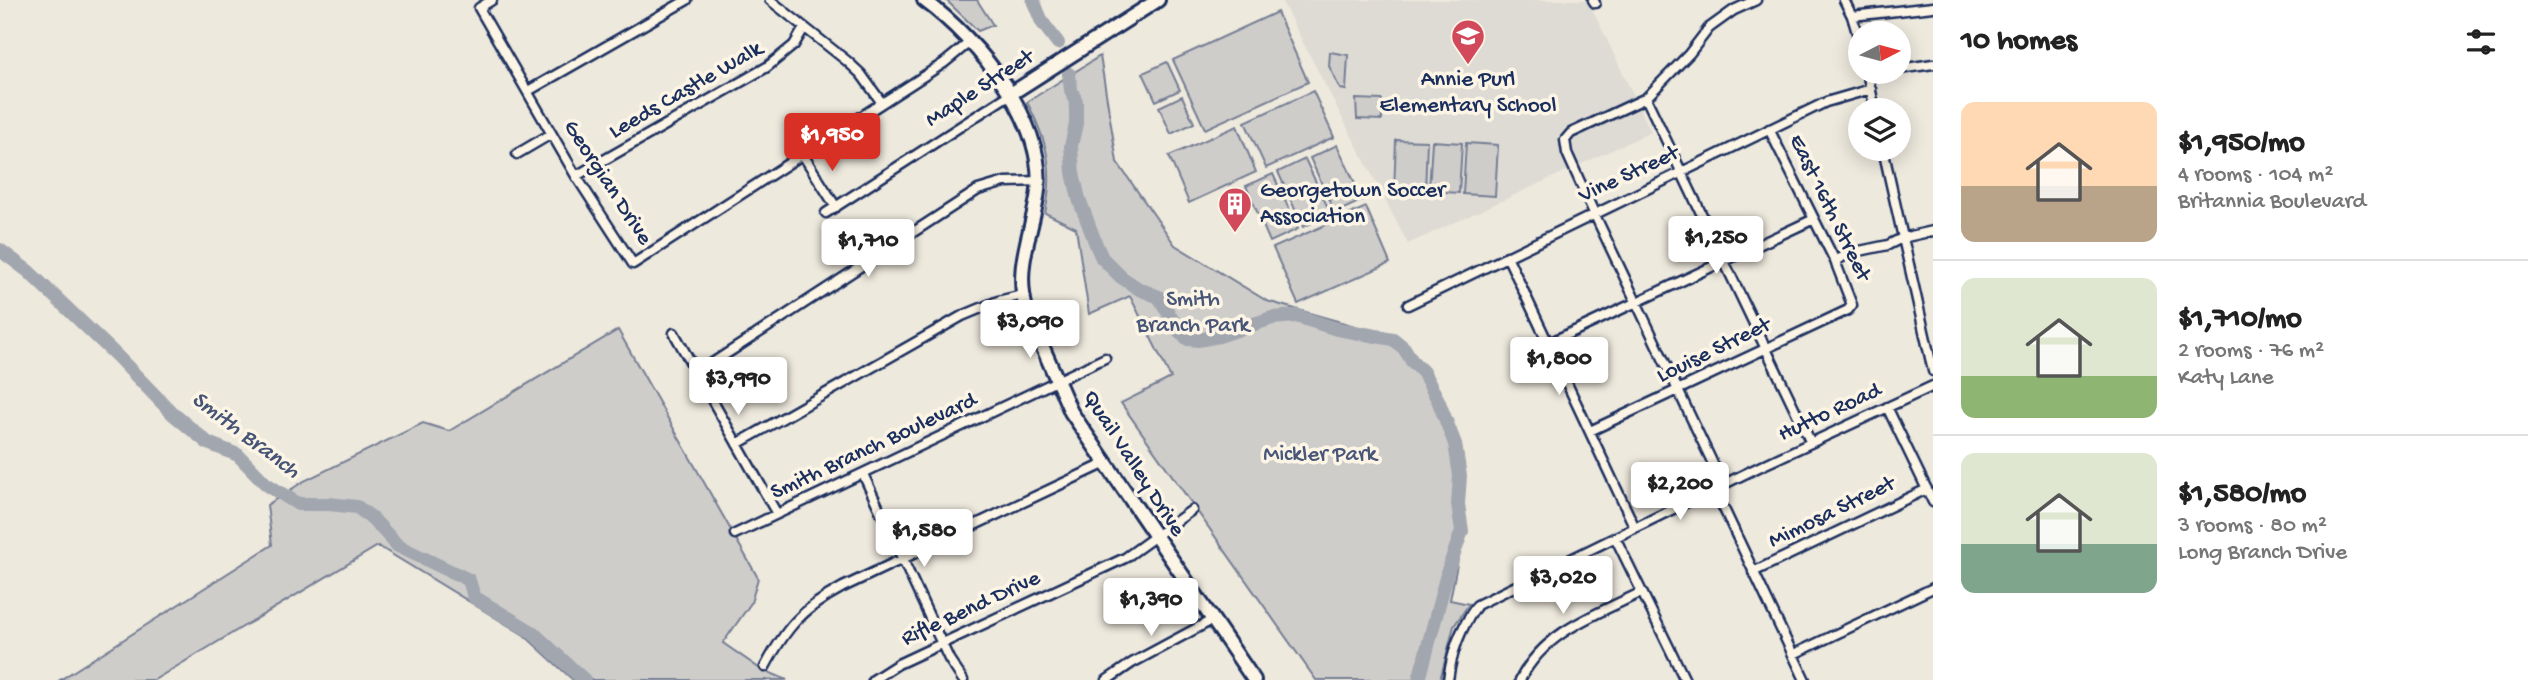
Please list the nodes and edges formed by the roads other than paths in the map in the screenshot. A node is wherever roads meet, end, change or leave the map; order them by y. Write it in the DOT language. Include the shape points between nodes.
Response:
graph roads {
  1 [pos="492,0"];
  2 [pos="687,0"];
  3 [pos="770,0"];
  4 [pos="924,0"];
  5 [pos="1158,0"];
  6 [pos="1756,0"];
  7 [pos="1844,0"];
  8 [pos="1933,7"];
  9 [pos="1852,16"];
  10 [pos="1853,21"];
  11 [pos="804,28"];
  12 [pos="971,41"];
  13 [pos="1933,64"];
  14 [pos="1911,67"];
  15 [pos="1871,84"];
  16 [pos="1871,89"];
  17 [pos="528,91"];
  18 [pos="1009,94"];
  19 [pos="1646,98"];
  20 [pos="1873,98"];
  21 [pos="882,103"];
  22 [pos="1769,129"];
  23 [pos="551,134"];
  24 [pos="517,154"];
  25 [pos="803,155"];
  26 [pos="1886,161"];
  27 [pos="1682,172"];
  28 [pos="576,176"];
  29 [pos="1039,181"];
  30 [pos="836,206"];
  31 [pos="1594,213"];
  32 [pos="826,214"];
  33 [pos="1814,219"];
  34 [pos="1933,231"];
  35 [pos="1902,238"];
  36 [pos="1507,256"];
  37 [pos="1724,260"];
  38 [pos="1835,261"];
  39 [pos="1023,295"];
  40 [pos="1637,302"];
  41 [pos="1852,304"];
  42 [pos="1408,305"];
  43 [pos="674,333"];
  44 [pos="1549,343"];
  45 [pos="1765,347"];
  46 [pos="1105,358"];
  47 [pos="1933,371"];
  48 [pos="697,373"];
  49 [pos="1057,382"];
  50 [pos="1933,386"];
  51 [pos="1678,390"];
  52 [pos="1886,407"];
  53 [pos="1590,431"];
  54 [pos="1811,443"];
  55 [pos="737,444"];
  56 [pos="1106,463"];
  57 [pos="863,474"];
  58 [pos="1723,485"];
  59 [pos="1927,489"];
  60 [pos="1714,490"];
  61 [pos="1933,502"];
  62 [pos="1192,510"];
  63 [pos="777,514"];
  64 [pos="1635,528"];
  65 [pos="736,534"];
  66 [pos="1154,536"];
  67 [pos="1615,537"];
  68 [pos="904,559"];
  69 [pos="1754,572"];
  70 [pos="1933,588"];
  71 [pos="1642,592"];
  72 [pos="1212,620"];
  73 [pos="943,645"];
  74 [pos="1794,654"];
  75 [pos="765,667"];
  76 [pos="1682,679"];
  77 [pos="873,680"];
  78 [pos="964,680"];
  79 [pos="1107,680"];
  80 [pos="1254,680"];
  81 [pos="1448,680"];
  82 [pos="1520,680"];
  83 [pos="1805,680"];
  1 -- 17 [label="street, Georgian Drive" via="479,8"];
  2 -- 17 [label="street"];
  3 -- 11 [label="street"];
  4 -- 12 [label="street, Quail Valley Drive"];
  5 -- 18 [label="street, Maple Street"];
  6 -- 19 [label="street" via="1709,28"];
  7 -- 9 [label="street"];
  8 -- 9 [label="street"];
  9 -- 10 [label="street"];
  11 -- 21 [label="street" via="861,74"];
  11 -- 28 [label="street, Leeds Castle Walk" via="781,58"];
  12 -- 18 [label="street, Quail Valley Drive"];
  12 -- 21 [label="street, Georgian Drive"];
  13 -- 14 [label="street"];
  15 -- 16 [label="street"];
  16 -- 20 [label="street"];
  16 -- 22 [label="street, Vine Street" via="1826,102"];
  17 -- 23 [label="street, Georgian Drive"];
  18 -- 29 [label="street, Quail Valley Drive" via="1034,143"];
  18 -- 30 [label="street, Maple Street"];
  19 -- 27 [label="street"];
  19 -- 31 [label="street" via="1565,140"];
  21 -- 25 [label="street, Georgian Drive"];
  22 -- 27 [label="street, Vine Street"];
  22 -- 33 [label="street, East 16th Street"];
  23 -- 24 [label="street"];
  23 -- 28 [label="street, Georgian Drive"];
  25 -- 28 [label="street, Georgian Drive" via="633,264"];
  25 -- 30 [label="street"];
  26 -- 35 [label="street"];
  27 -- 31 [label="street, Vine Street"];
  27 -- 37 [label="street"];
  29 -- 39 [label="street, Quail Valley Drive" via="1024,251"];
  29 -- 48 [label="street" via="1005,181 978,190"];
  30 -- 32 [label="street, Maple Street"];
  31 -- 36 [label="street, Vine Street"];
  31 -- 40 [label="street"];
  33 -- 37 [label="street"];
  33 -- 38 [label="street, East 16th Street"];
  34 -- 35 [label="street"];
  35 -- 38 [label="street"];
  35 -- 47 [label="street"];
  36 -- 42 [label="street, Vine Street"];
  36 -- 44 [label="street"];
  37 -- 40 [label="street"];
  37 -- 45 [label="street"];
  38 -- 41 [label="street, East 16th Street"];
  39 -- 49 [label="street, Quail Valley Drive"];
  39 -- 55 [label="street" via="962,316"];
  40 -- 44 [label="street"];
  40 -- 51 [label="street"];
  41 -- 45 [label="street, Louise Street" via="1848,310"];
  43 -- 48 [label="street"];
  44 -- 53 [label="street"];
  45 -- 51 [label="street, Louise Street"];
  45 -- 54 [label="street"];
  46 -- 49 [label="street, Smith Branch Boulevard"];
  48 -- 55 [label="street"];
  49 -- 56 [label="street, Quail Valley Drive" via="1071,412"];
  49 -- 57 [label="street, Smith Branch Boulevard"];
  50 -- 52 [label="street, Hutto Road"];
  51 -- 53 [label="street, Louise Street"];
  51 -- 58 [label="street"];
  52 -- 54 [label="street, Hutto Road"];
  52 -- 59 [label="street"];
  53 -- 64 [label="street"];
  54 -- 58 [label="street, Hutto Road"];
  55 -- 63 [label="street"];
  56 -- 66 [label="street, Quail Valley Drive"];
  56 -- 68 [label="street"];
  57 -- 63 [label="street, Smith Branch Boulevard"];
  57 -- 68 [label="street"];
  58 -- 60 [label="street, Hutto Road"];
  59 -- 61 [label="street"];
  59 -- 69 [label="street, Mimosa Street"];
  60 -- 64 [label="street, Hutto Road"];
  60 -- 69 [label="street"];
  62 -- 66 [label="street, Rifle Bend Drive"];
  63 -- 65 [label="street, Smith Branch Boulevard"];
  64 -- 67 [label="street, Hutto Road"];
  66 -- 72 [label="street, Quail Valley Drive"];
  66 -- 73 [label="street, Rifle Bend Drive" via="1125,558"];
  67 -- 71 [label="street"];
  67 -- 81 [label="street, Hutto Road" via="1477,605 1454,644"];
  68 -- 73 [label="street"];
  68 -- 75 [label="street" via="813,604 780,639"];
  69 -- 74 [label="street"];
  70 -- 74 [label="street"];
  71 -- 76 [label="street"];
  71 -- 82 [label="street" via="1555,637 1531,660"];
  72 -- 79 [label="street"];
  72 -- 80 [label="street, Quail Valley Drive"];
  73 -- 77 [label="street, Rifle Bend Drive"];
  73 -- 78 [label="street"];
  74 -- 83 [label="street"];
}
